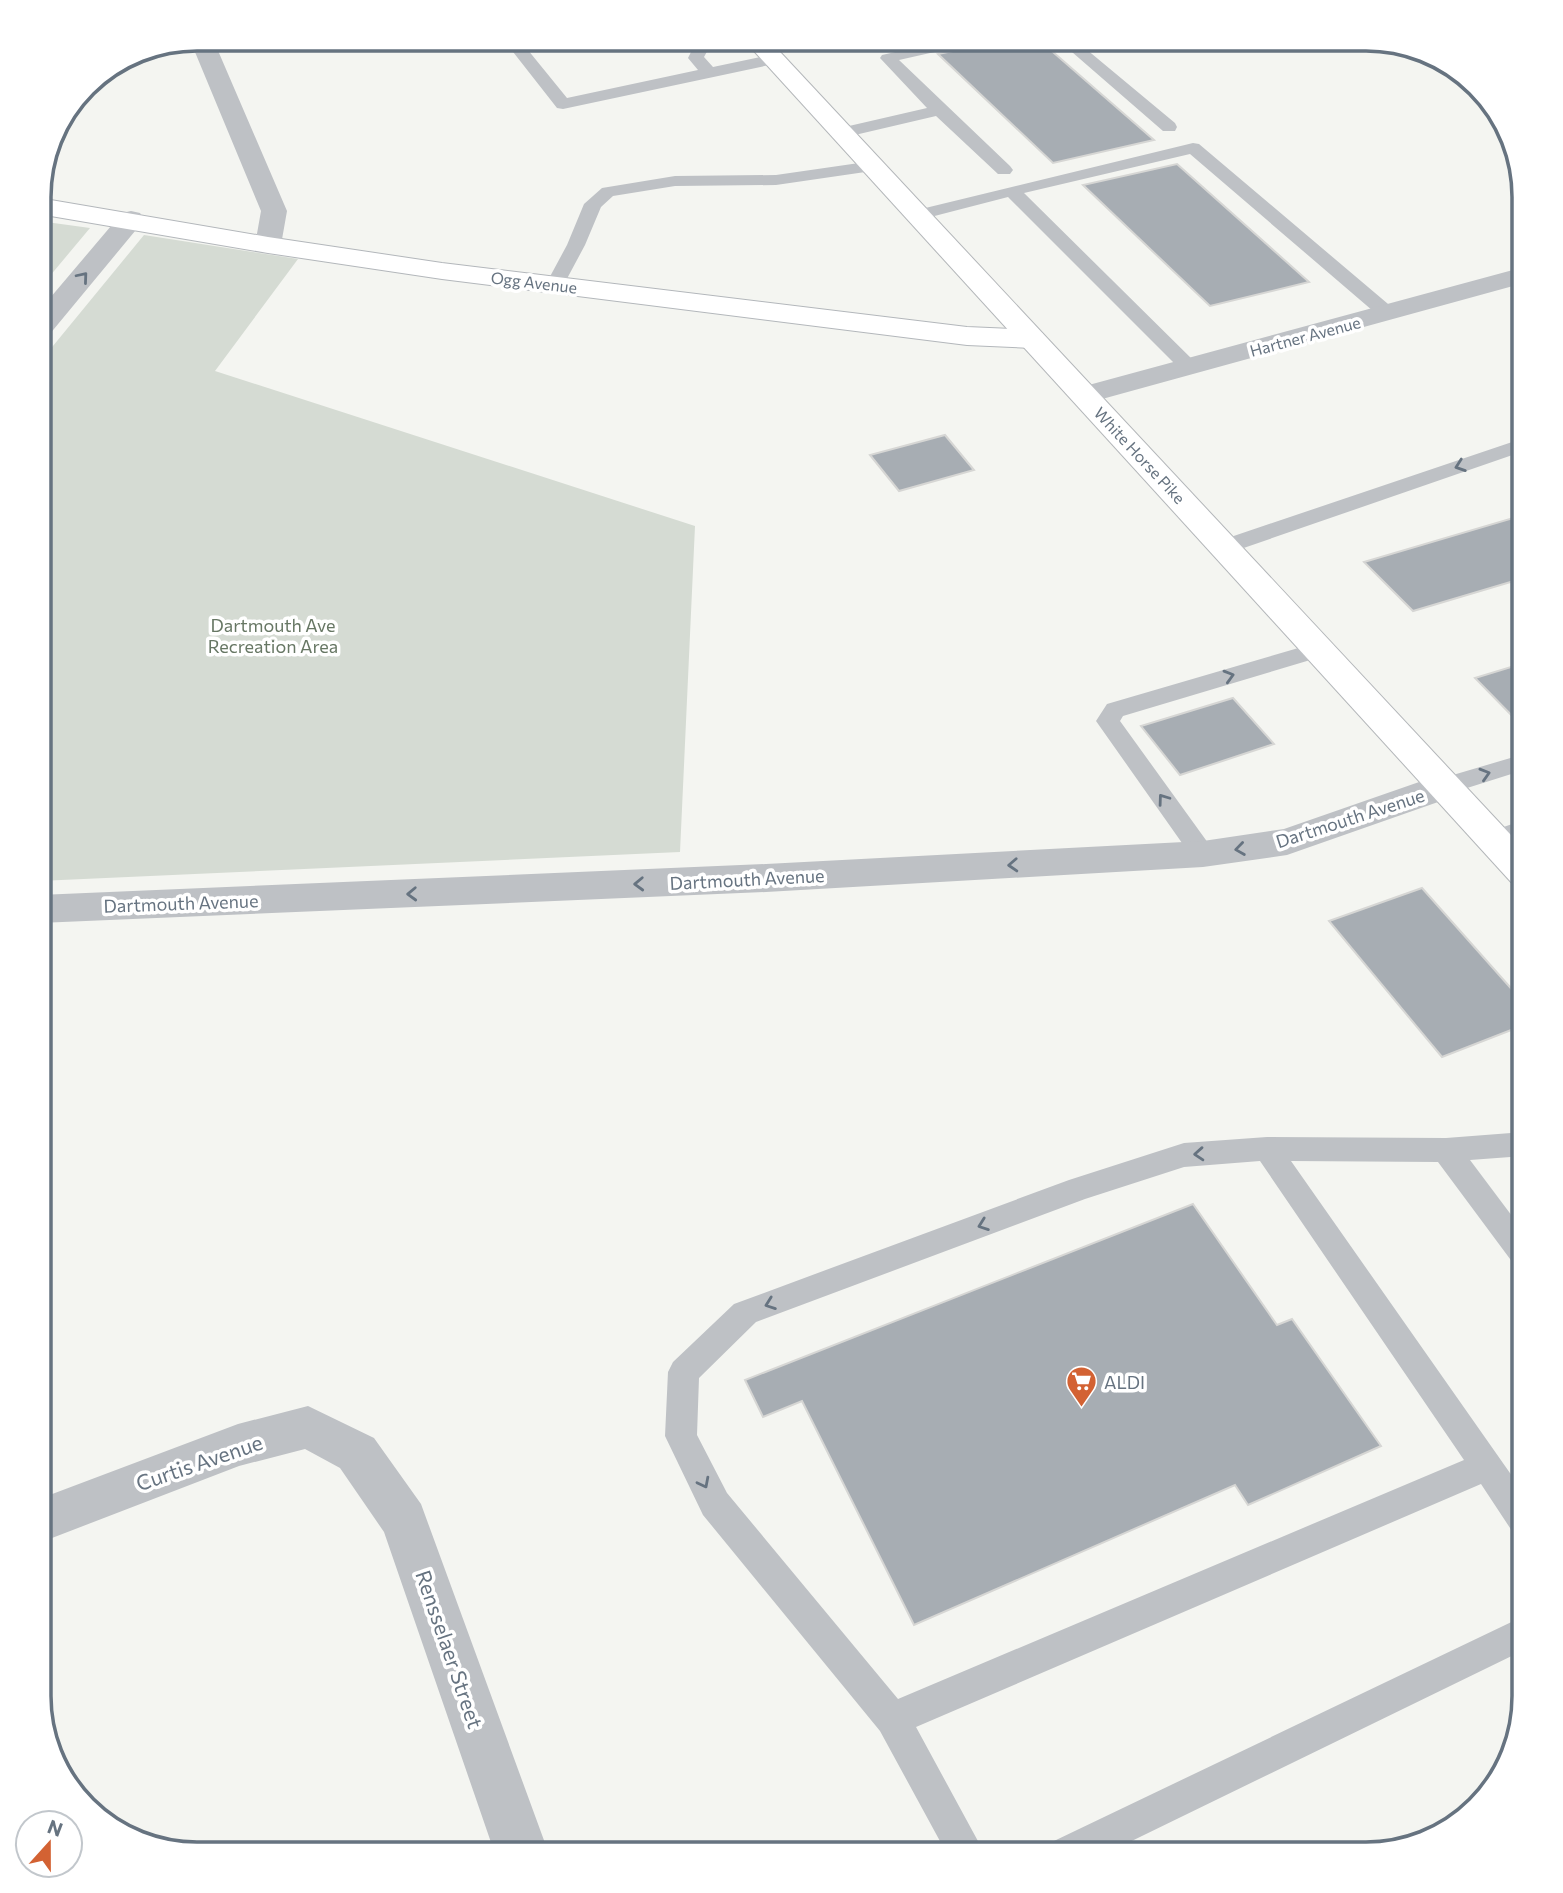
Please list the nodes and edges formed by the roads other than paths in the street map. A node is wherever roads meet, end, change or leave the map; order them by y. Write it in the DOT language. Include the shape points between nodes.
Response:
graph roads {
  1 [pos="206,51"];
  2 [pos="521,51"];
  3 [pos="700,51"];
  4 [pos="766,51"];
  5 [pos="919,51"];
  6 [pos="1079,51"];
  7 [pos="774,59"];
  8 [pos="708,71"];
  9 [pos="939,110"];
  10 [pos="1169,127"];
  11 [pos="842,133"];
  12 [pos="873,166"];
  13 [pos="1004,170"];
  14 [pos="1012,191"];
  15 [pos="51,208"];
  16 [pos="919,215"];
  17 [pos="131,219"];
  18 [pos="268,245"];
  19 [pos="1512,278"];
  20 [pos="555,284"];
  21 [pos="1387,313"];
  22 [pos="51,315"];
  23 [pos="1032,339"];
  24 [pos="1190,368"];
  25 [pos="1084,395"];
  26 [pos="1512,448"];
  27 [pos="1224,547"];
  28 [pos="1319,650"];
  29 [pos="1512,766"];
  30 [pos="1445,786"];
  31 [pos="1510,834"];
  32 [pos="1203,854"];
  33 [pos="51,908"];
  34 [pos="1512,1145"];
  35 [pos="1267,1149"];
  36 [pos="1446,1150"];
  37 [pos="1512,1238"];
  38 [pos="357,1453"];
  39 [pos="1485,1467"];
  40 [pos="1512,1504"];
  41 [pos="51,1516"];
  42 [pos="1512,1639"];
  43 [pos="892,1720"];
  44 [pos="518,1842"];
  45 [pos="960,1842"];
  46 [pos="1092,1842"];
  1 -- 18 [label="street" via="274,211"];
  2 -- 8 [label="lane" via="562,104"];
  3 -- 8 [label="lane" via="696,58"];
  4 -- 7 [label="main road, White Horse Pike"];
  5 -- 9 [label="lane" via="888,58"];
  6 -- 10 [label="lane"];
  7 -- 8 [label="lane"];
  7 -- 11 [label="main road, White Horse Pike"];
  9 -- 11 [label="lane"];
  9 -- 13 [label="lane"];
  11 -- 12 [label="main road, White Horse Pike"];
  12 -- 16 [label="main road, White Horse Pike"];
  12 -- 20 [label="lane" via="776,180 675,181 608,192 593,204"];
  14 -- 16 [label="lane"];
  14 -- 21 [label="lane" via="1193,148"];
  14 -- 24 [label="lane"];
  15 -- 17 [label="main road, Ogg Avenue"];
  16 -- 23 [label="main road, White Horse Pike"];
  17 -- 18 [label="main road, Ogg Avenue"];
  22 -- 17 [label="street, one-way"];
  18 -- 20 [label="main road, Ogg Avenue"];
  19 -- 21 [label="street, Hartner Avenue"];
  20 -- 23 [label="main road, Ogg Avenue" via="967,336"];
  21 -- 24 [label="street, Hartner Avenue"];
  23 -- 25 [label="main road, White Horse Pike"];
  24 -- 25 [label="street, Hartner Avenue"];
  25 -- 27 [label="main road, White Horse Pike"];
  26 -- 27 [label="lane, one-way"];
  27 -- 28 [label="main road, White Horse Pike"];
  28 -- 30 [label="main road, White Horse Pike"];
  32 -- 28 [label="lane, one-way" via="1108,721 1115,710"];
  30 -- 29 [label="lane, one-way"];
  30 -- 31 [label="main road, White Horse Pike"];
  30 -- 32 [label="street, Dartmouth Avenue, one-way" via="1287,842"];
  32 -- 33 [label="street, Dartmouth Avenue, one-way"];
  34 -- 36 [label="lane"];
  35 -- 36 [label="lane"];
  35 -- 39 [label="lane"];
  35 -- 43 [label="lane, one-way" via="1184,1156 1079,1189 745,1313 684,1372 681,1436 715,1504"];
  36 -- 37 [label="lane"];
  38 -- 41 [label="street, Curtis Avenue" via="308,1427 238,1445"];
  38 -- 44 [label="street, Rensselaer Street" via="404,1520"];
  39 -- 40 [label="lane"];
  39 -- 43 [label="lane"];
  42 -- 46 [label="lane"];
  43 -- 45 [label="lane"];
}
